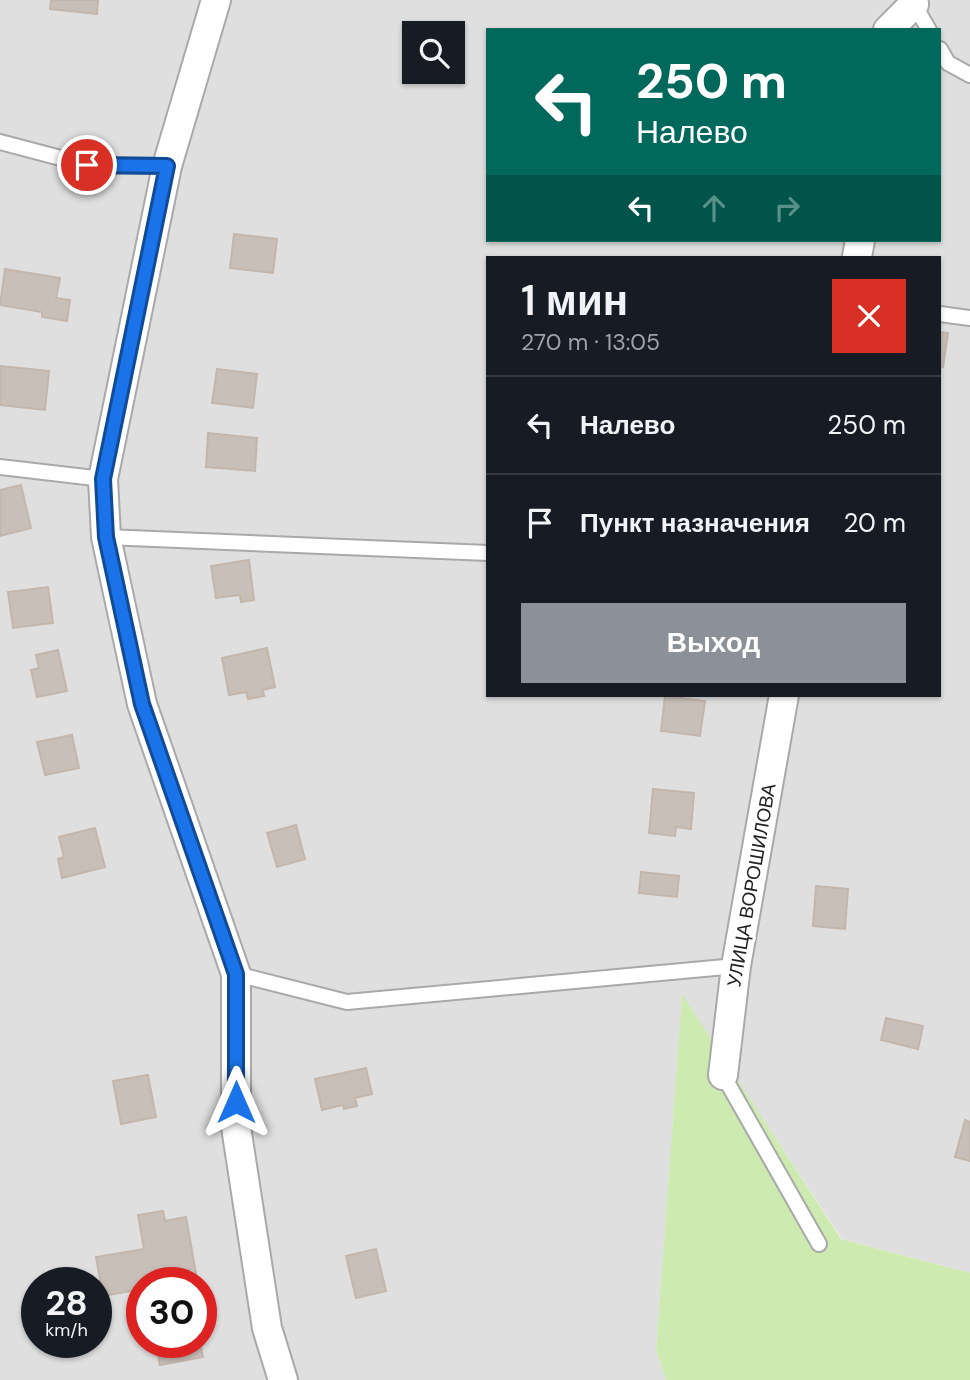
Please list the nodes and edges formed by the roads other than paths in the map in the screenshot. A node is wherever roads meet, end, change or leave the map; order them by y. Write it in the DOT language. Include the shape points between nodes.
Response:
graph roads {
  1 [pos="216,0"];
  2 [pos="914,2"];
  3 [pos="890,28"];
  4 [pos="928,28"];
  5 [pos="941,51"];
  6 [pos="970,75"];
  7 [pos="0,142"];
  8 [pos="167,166"];
  9 [pos="941,314"];
  10 [pos="970,318"];
  11 [pos="0,467"];
  12 [pos="103,479"];
  13 [pos="106,537"];
  14 [pos="486,554"];
  15 [pos="784,697"];
  16 [pos="736,966"];
  17 [pos="236,974"];
  18 [pos="723,1075"];
  19 [pos="819,1244"];
  20 [pos="283,1380"];
  1 -- 8 [label="street"];
  2 -- 3 [label="street"];
  2 -- 4 [label="lane"];
  5 -- 6 [label="lane" via="947,63"];
  7 -- 8 [label="lane" via="87,165"];
  8 -- 12 [label="street"];
  9 -- 10 [label="lane"];
  11 -- 12 [label="lane"];
  12 -- 13 [label="street"];
  13 -- 14 [label="lane"];
  13 -- 17 [label="street" via="142,704"];
  15 -- 16 [label="street, УЛИЦА ВОРОШИЛОВА"];
  16 -- 17 [label="lane" via="348,1002"];
  16 -- 18 [label="street, УЛИЦА ВОРОШИЛОВА"];
  17 -- 20 [label="street" via="236,1127 267,1328"];
  18 -- 19 [label="lane"];
}
